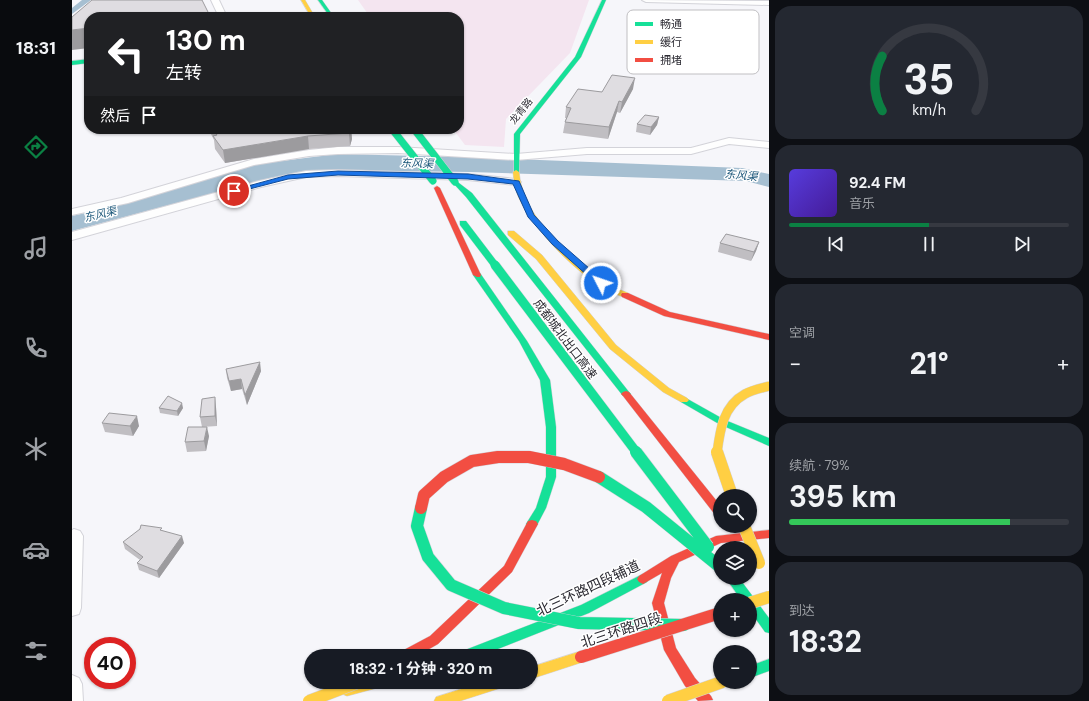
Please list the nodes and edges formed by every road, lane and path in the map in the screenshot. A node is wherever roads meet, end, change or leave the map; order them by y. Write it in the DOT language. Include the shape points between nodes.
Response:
graph roads {
  1 [pos="215,0"];
  2 [pos="303,0"];
  3 [pos="320,0"];
  4 [pos="604,0"];
  5 [pos="646,0"];
  6 [pos="768,3"];
  7 [pos="221,12"];
  8 [pos="310,12"];
  9 [pos="328,12"];
  10 [pos="84,60"];
  11 [pos="72,62"];
  12 [pos="396,134"];
  13 [pos="418,134"];
  14 [pos="769,145"];
  15 [pos="516,157"];
  16 [pos="516,182"];
  17 [pos="435,185"];
  18 [pos="469,195"];
  19 [pos="72,212"];
  20 [pos="72,236"];
  21 [pos="769,336"];
  22 [pos="769,386"];
  23 [pos="769,442"];
  24 [pos="730,489"];
  25 [pos="713,504"];
  26 [pos="735,533"];
  27 [pos="769,534"];
  28 [pos="74,536"];
  29 [pos="742,541"];
  30 [pos="713,554"];
  31 [pos="757,555"];
  32 [pos="675,559"];
  33 [pos="757,560"];
  34 [pos="713,561"];
  35 [pos="769,597"];
  36 [pos="757,600"];
  37 [pos="72,608"];
  38 [pos="757,612"];
  39 [pos="713,615"];
  40 [pos="684,625"];
  41 [pos="769,628"];
  42 [pos="418,649"];
  43 [pos="483,649"];
  44 [pos="769,665"];
  45 [pos="757,669"];
  46 [pos="538,671"];
  47 [pos="72,684"];
  48 [pos="713,685"];
  49 [pos="340,689"];
  50 [pos="352,689"];
  51 [pos="480,689"];
  52 [pos="718,689"];
  53 [pos="73,701"];
  54 [pos="308,701"];
  55 [pos="441,701"];
  56 [pos="668,701"];
  57 [pos="707,701"];
  1 -- 7 [label="street"];
  2 -- 8 [label="main road"];
  3 -- 9 [label="main road"];
  4 -- 15 [label="main road, 龙青路" via="578,57 517,134"];
  5 -- 6 [label="street"];
  10 -- 11 [label="main road"];
  12 -- 17 [label="main road, 成都城北出口高速, bridge"];
  13 -- 18 [label="main road, 成都城北出口高速, bridge" via="455,182"];
  14 -- 15 [label="street" via="729,141 691,151 588,151"];
  15 -- 16 [label="main road, 龙青路"];
  15 -- 19 [label="street" via="348,150 311,152 256,162"];
  16 -- 20 [label="street" via="468,176 306,174 259,184"];
  16 -- 21 [label="main road, 龙青路" via="531,215 555,242 601,283 667,314"];
  17 -- 30 [label="main road, 成都城北出口高速, bridge"];
  17 -- 42 [label="main road" via="478,277 523,341 545,380 551,427 551,477 541,508 508,569 434,640"];
  18 -- 23 [label="main road" via="539,257 613,347 666,390 722,422"];
  18 -- 25 [label="main road, 成都城北出口高速"];
  22 -- 24 [label="main road, bridge" via="745,394 728,409 720,429 717,453"];
  26 -- 29 [label="main road"];
  27 -- 32 [label="main road, 北三环路四段辅道" via="720,539"];
  28 -- 37 [label="street"];
  31 -- 33 [label="main road, bridge" via="762,566"];
  32 -- 43 [label="main road, 北三环路四段辅道" via="642,580 585,609"];
  32 -- 57 [label="main road" via="665,578 658,603 670,650 690,682"];
  34 -- 40 [label="main road, bridge" via="646,507 602,478 564,464 529,457 498,457 472,461 444,477 424,495 417,526 428,557 452,585 504,608 579,623"];
  35 -- 36 [label="main road, bridge"];
  38 -- 41 [label="main road"];
  39 -- 40 [label="main road, 北三环路四段, bridge"];
  40 -- 46 [label="main road, 北三环路四段, bridge"];
  44 -- 45 [label="main road"];
  47 -- 53 [label="street"];
  48 -- 56 [label="main road, bridge"];
  49 -- 54 [label="main road, bridge"];
  50 -- 54 [label="main road"];
  51 -- 55 [label="main road"];
  52 -- 57 [label="main road"];
}
